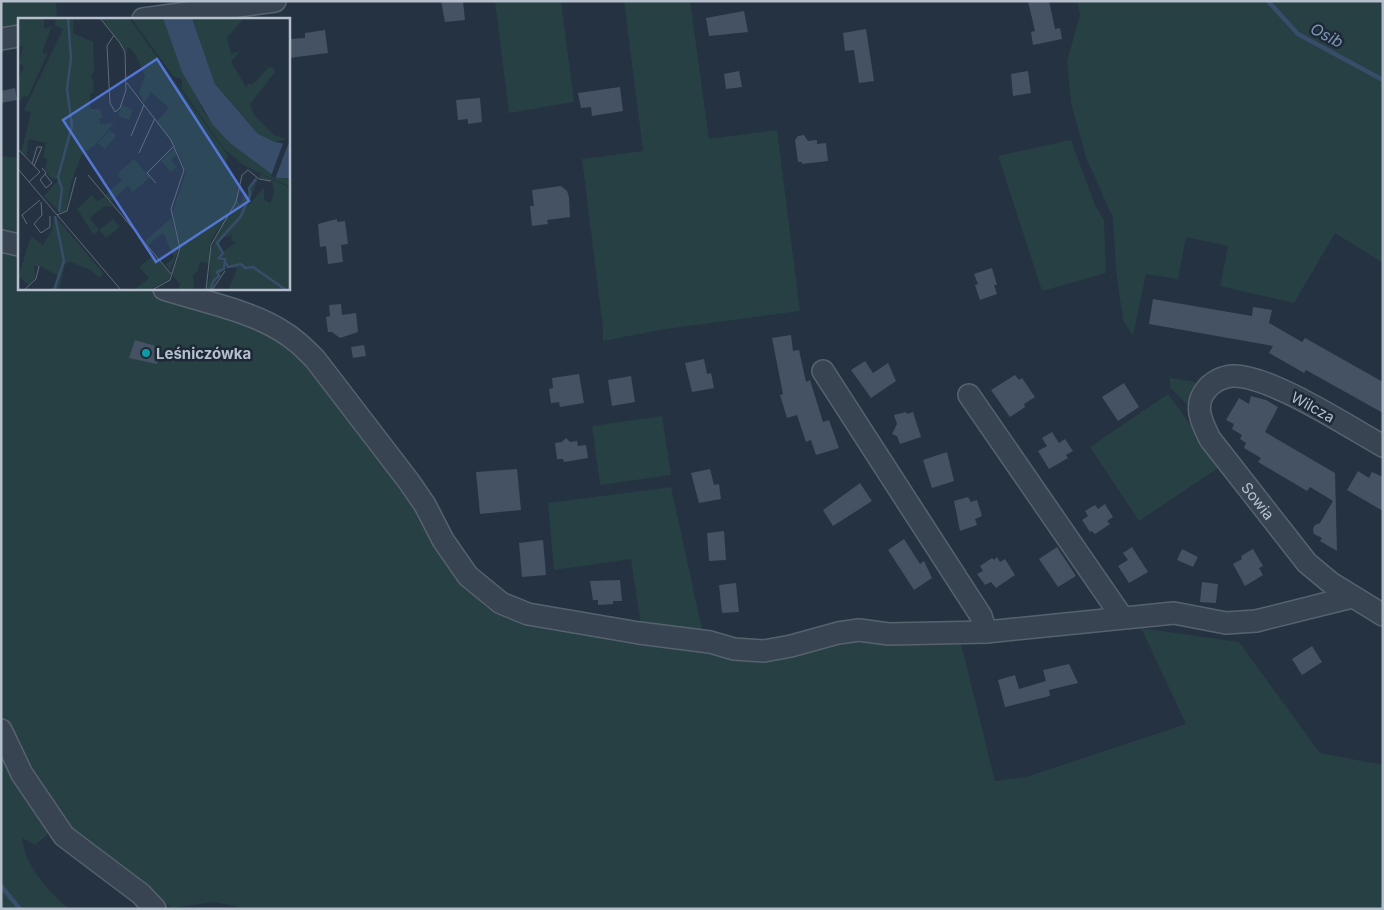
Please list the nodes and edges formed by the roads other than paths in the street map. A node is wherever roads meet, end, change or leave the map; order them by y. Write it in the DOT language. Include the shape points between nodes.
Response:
graph roads {
  1 [pos="276,1"];
  2 [pos="150,18"];
  3 [pos="18,36"];
  4 [pos="1,38"];
  5 [pos="1,241"];
  6 [pos="18,245"];
  7 [pos="167,290"];
  8 [pos="823,371"];
  9 [pos="1241,377"];
  10 [pos="969,395"];
  11 [pos="1383,446"];
  12 [pos="1352,597"];
  13 [pos="1383,615"];
  14 [pos="1122,617"];
  15 [pos="986,632"];
  16 [pos="1,730"];
  17 [pos="154,909"];
  1 -- 2 [label="street"];
  3 -- 4 [label="street"];
  5 -- 6 [label="street"];
  7 -- 15 [label="street" via="252,317 278,328 298,342 316,359 410,483 468,576 501,603 546,618 710,642 734,649 764,651 859,630 889,634"];
  8 -- 15 [label="street" via="982,616"];
  9 -- 11 [label="street, Wilcza" via="1292,395"];
  9 -- 12 [label="street, Sowia" via="1216,380 1205,390 1199,405 1200,421 1210,439 1307,563"];
  10 -- 14 [label="street"];
  12 -- 13 [label="street, Sowia"];
  12 -- 14 [label="street" via="1256,621 1226,622 1174,613"];
  14 -- 15 [label="street"];
  16 -- 17 [label="street" via="22,774 64,836 141,894"];
}
